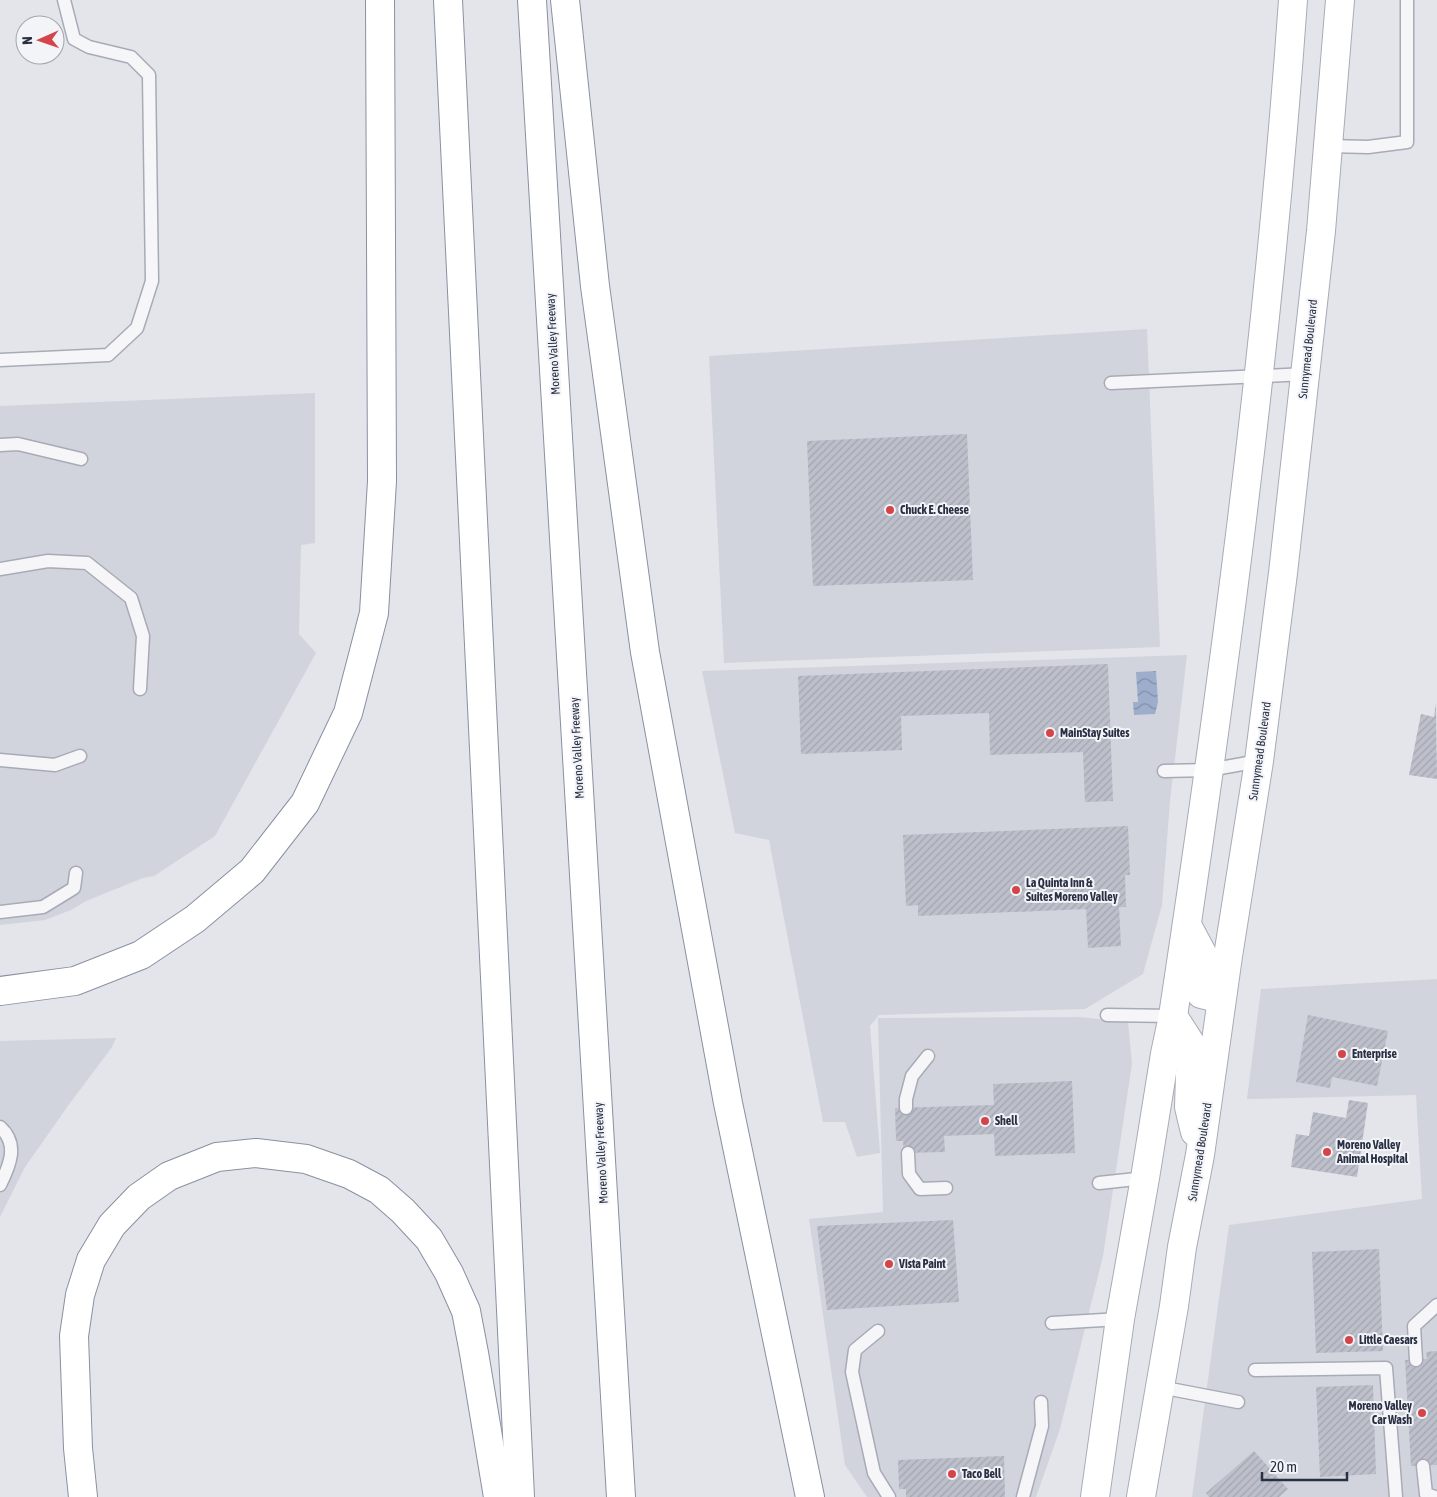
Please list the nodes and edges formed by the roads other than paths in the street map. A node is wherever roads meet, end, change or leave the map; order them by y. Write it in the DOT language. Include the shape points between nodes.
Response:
graph roads {
  1 [pos="64,0"];
  2 [pos="380,0"];
  3 [pos="448,0"];
  4 [pos="532,0"];
  5 [pos="565,0"];
  6 [pos="1293,0"];
  7 [pos="1340,0"];
  8 [pos="1407,0"];
  9 [pos="1328,146"];
  10 [pos="0,360"];
  11 [pos="1306,374"];
  12 [pos="1258,377"];
  13 [pos="1111,383"];
  14 [pos="0,445"];
  15 [pos="81,460"];
  16 [pos="0,569"];
  17 [pos="140,688"];
  18 [pos="80,756"];
  19 [pos="0,760"];
  20 [pos="1260,761"];
  21 [pos="1210,770"];
  22 [pos="1164,771"];
  23 [pos="76,873"];
  24 [pos="0,912"];
  25 [pos="1187,925"];
  26 [pos="0,991"];
  27 [pos="1221,1000"];
  28 [pos="1107,1015"];
  29 [pos="1173,1016"];
  30 [pos="928,1056"];
  31 [pos="906,1108"];
  32 [pos="0,1126"];
  33 [pos="908,1153"];
  34 [pos="1200,1155"];
  35 [pos="1145,1178"];
  36 [pos="1099,1183"];
  37 [pos="0,1185"];
  38 [pos="946,1188"];
  39 [pos="1437,1305"];
  40 [pos="1120,1319"];
  41 [pos="1052,1323"];
  42 [pos="878,1331"];
  43 [pos="1416,1360"];
  44 [pos="1255,1370"];
  45 [pos="1160,1387"];
  46 [pos="1041,1402"];
  47 [pos="1238,1402"];
  48 [pos="1423,1466"];
  49 [pos="83,1497"];
  50 [pos="498,1497"];
  51 [pos="520,1497"];
  52 [pos="621,1497"];
  53 [pos="810,1497"];
  54 [pos="889,1497"];
  55 [pos="1023,1497"];
  56 [pos="1095,1497"];
  57 [pos="1141,1497"];
  58 [pos="1396,1497"];
  59 [pos="1435,1497"];
  1 -- 10 [label="lane" via="74,39 89,47 131,57 149,75 152,281 137,328 108,355"];
  2 -- 26 [label="main road" via="382,481 374,613 348,713 305,803 252,871 195,919 140,955 75,981"];
  3 -- 51 [label="main road"];
  4 -- 52 [label="main road, Moreno Valley Freeway"];
  5 -- 53 [label="main road" via="595,286 645,652 728,1103"];
  6 -- 12 [label="main road"];
  7 -- 9 [label="main road, Sunnymead Boulevard"];
  8 -- 9 [label="lane" via="1407,142 1368,147"];
  9 -- 11 [label="main road, Sunnymead Boulevard"];
  11 -- 12 [label="lane"];
  11 -- 20 [label="main road, Sunnymead Boulevard"];
  12 -- 13 [label="lane"];
  12 -- 21 [label="main road"];
  14 -- 15 [label="lane" via="18,444"];
  16 -- 17 [label="lane" via="48,561 87,563 131,598 142,636"];
  18 -- 19 [label="lane" via="55,765"];
  20 -- 21 [label="lane"];
  20 -- 27 [label="main road, Sunnymead Boulevard"];
  21 -- 22 [label="lane"];
  21 -- 25 [label="main road"];
  23 -- 24 [label="lane" via="74,888 44,907"];
  25 -- 27 [label="main road" via="1202,953 1201,994"];
  25 -- 29 [label="main road"];
  27 -- 34 [label="main road, Sunnymead Boulevard"];
  28 -- 29 [label="lane"];
  29 -- 34 [label="main road" via="1191,1044 1189,1107"];
  29 -- 35 [label="main road"];
  30 -- 31 [label="lane" via="912,1076"];
  32 -- 37 [label="lane" via="11,1139 12,1152"];
  33 -- 38 [label="lane" via="909,1174 920,1189"];
  34 -- 45 [label="main road, Sunnymead Boulevard"];
  35 -- 36 [label="lane"];
  35 -- 40 [label="main road"];
  39 -- 43 [label="lane" via="1414,1326"];
  40 -- 41 [label="lane"];
  40 -- 56 [label="main road"];
  42 -- 54 [label="lane" via="855,1350 852,1372 874,1473"];
  44 -- 58 [label="lane" via="1386,1368"];
  45 -- 47 [label="lane"];
  45 -- 57 [label="main road, Sunnymead Boulevard"];
  46 -- 55 [label="lane" via="1042,1426"];
  48 -- 59 [label="lane" via="1426,1494"];
  49 -- 50 [label="main road" via="74,1336 80,1295 90,1260 112,1225 139,1198 169,1176 217,1157 256,1153 306,1159 349,1174 379,1190 429,1239 466,1311"];
}
